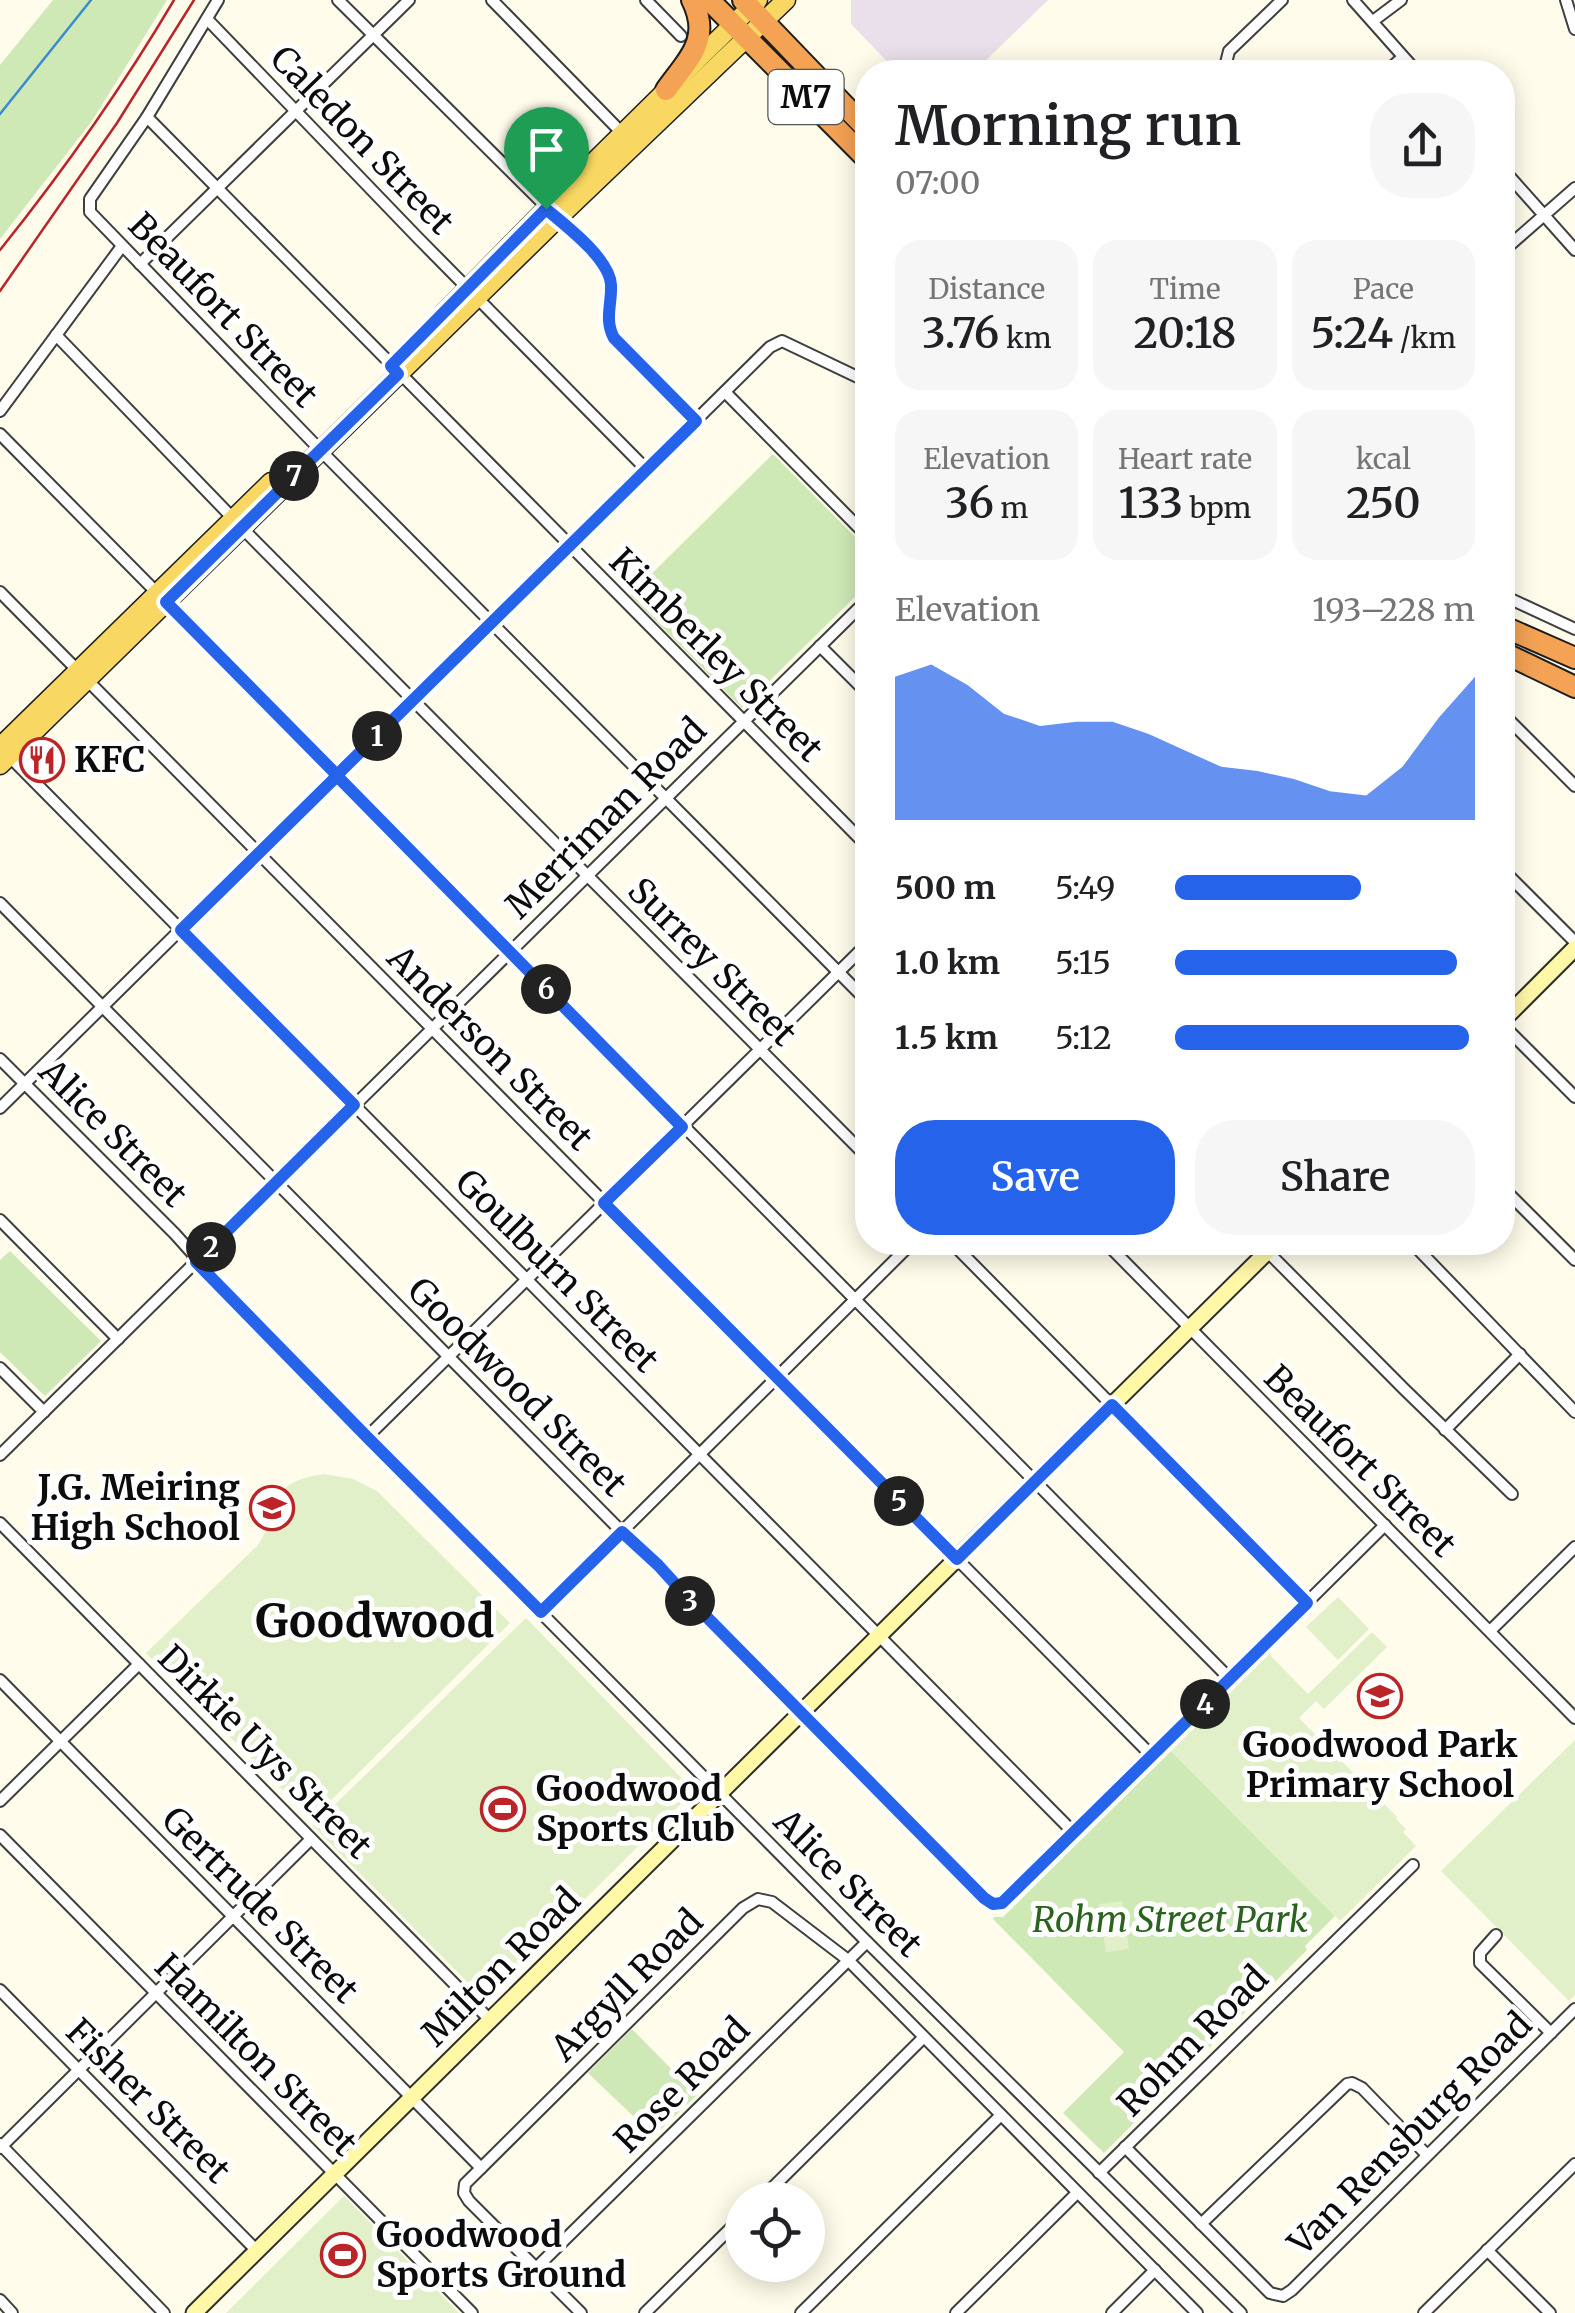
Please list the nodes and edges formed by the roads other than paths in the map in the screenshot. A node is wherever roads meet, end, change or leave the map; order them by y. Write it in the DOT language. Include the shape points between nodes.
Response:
graph roads {
  1 [pos="218,0"];
  2 [pos="338,0"];
  3 [pos="408,0"];
  4 [pos="492,0"];
  5 [pos="646,0"];
  6 [pos="692,0"];
  7 [pos="709,0"];
  8 [pos="786,0"];
  9 [pos="1282,0"];
  10 [pos="1354,0"];
  11 [pos="1401,0"];
  12 [pos="1566,0"];
  13 [pos="754,7"];
  14 [pos="207,19"];
  15 [pos="1372,21"];
  16 [pos="1575,29"];
  17 [pos="741,31"];
  18 [pos="372,34"];
  19 [pos="681,36"];
  20 [pos="1403,57"];
  21 [pos="1227,60"];
  22 [pos="1400,60"];
  23 [pos="1406,60"];
  24 [pos="666,90"];
  25 [pos="295,110"];
  26 [pos="855,116"];
  27 [pos="147,117"];
  28 [pos="622,133"];
  29 [pos="855,147"];
  30 [pos="1515,183"];
  31 [pos="1575,188"];
  32 [pos="216,189"];
  33 [pos="552,214"];
  34 [pos="1544,215"];
  35 [pos="1515,241"];
  36 [pos="122,246"];
  37 [pos="1575,250"];
  38 [pos="140,264"];
  39 [pos="473,292"];
  40 [pos="56,335"];
  41 [pos="394,370"];
  42 [pos="855,376"];
  43 [pos="725,392"];
  44 [pos="0,410"];
  45 [pos="696,421"];
  46 [pos="0,434"];
  47 [pos="316,446"];
  48 [pos="647,470"];
  49 [pos="238,522"];
  50 [pos="855,524"];
  51 [pos="569,546"];
  52 [pos="0,592"];
  53 [pos="161,597"];
  54 [pos="1515,601"];
  55 [pos="855,612"];
  56 [pos="492,622"];
  57 [pos="1575,629"];
  58 [pos="1515,632"];
  59 [pos="820,646"];
  60 [pos="1515,658"];
  61 [pos="1575,658"];
  62 [pos="81,676"];
  63 [pos="855,681"];
  64 [pos="1575,687"];
  65 [pos="414,700"];
  66 [pos="743,722"];
  67 [pos="1515,725"];
  68 [pos="2,754"];
  69 [pos="337,776"];
  70 [pos="1575,786"];
  71 [pos="665,798"];
  72 [pos="855,834"];
  73 [pos="258,853"];
  74 [pos="587,876"];
  75 [pos="1515,883"];
  76 [pos="0,903"];
  77 [pos="181,930"];
  78 [pos="1575,945"];
  79 [pos="510,952"];
  80 [pos="855,956"];
  81 [pos="838,972"];
  82 [pos="855,989"];
  83 [pos="103,1006"];
  84 [pos="1515,1009"];
  85 [pos="431,1029"];
  86 [pos="1515,1036"];
  87 [pos="760,1049"];
  88 [pos="0,1059"];
  89 [pos="24,1084"];
  90 [pos="1575,1097"];
  91 [pos="354,1105"];
  92 [pos="0,1108"];
  93 [pos="682,1127"];
  94 [pos="855,1145"];
  95 [pos="276,1182"];
  96 [pos="1515,1200"];
  97 [pos="604,1203"];
  98 [pos="0,1220"];
  99 [pos="900,1255"];
  100 [pos="965,1255"];
  101 [pos="1118,1255"];
  102 [pos="1259,1255"];
  103 [pos="1278,1255"];
  104 [pos="1424,1255"];
  105 [pos="1575,1260"];
  106 [pos="196,1262"];
  107 [pos="526,1280"];
  108 [pos="854,1301"];
  109 [pos="1190,1328"];
  110 [pos="118,1339"];
  111 [pos="1520,1354"];
  112 [pos="449,1356"];
  113 [pos="0,1368"];
  114 [pos="778,1378"];
  115 [pos="1112,1405"];
  116 [pos="44,1412"];
  117 [pos="1575,1412"];
  118 [pos="1446,1430"];
  119 [pos="367,1437"];
  120 [pos="699,1453"];
  121 [pos="0,1455"];
  122 [pos="1034,1482"];
  123 [pos="1512,1494"];
  124 [pos="0,1523"];
  125 [pos="1386,1526"];
  126 [pos="622,1532"];
  127 [pos="1575,1547"];
  128 [pos="957,1559"];
  129 [pos="1307,1603"];
  130 [pos="541,1612"];
  131 [pos="1490,1632"];
  132 [pos="879,1636"];
  133 [pos="139,1664"];
  134 [pos="1230,1679"];
  135 [pos="0,1680"];
  136 [pos="1572,1711"];
  137 [pos="801,1712"];
  138 [pos="60,1740"];
  139 [pos="1152,1756"];
  140 [pos="720,1792"];
  141 [pos="0,1800"];
  142 [pos="1074,1833"];
  143 [pos="0,1835"];
  144 [pos="311,1839"];
  145 [pos="1413,1865"];
  146 [pos="233,1917"];
  147 [pos="1496,1935"];
  148 [pos="867,1942"];
  149 [pos="848,1960"];
  150 [pos="0,1990"];
  151 [pos="156,1992"];
  152 [pos="1575,2009"];
  153 [pos="490,2020"];
  154 [pos="1551,2033"];
  155 [pos="923,2038"];
  156 [pos="78,2070"];
  157 [pos="412,2098"];
  158 [pos="1001,2115"];
  159 [pos="1,2146"];
  160 [pos="1125,2147"];
  161 [pos="1427,2154"];
  162 [pos="1575,2164"];
  163 [pos="481,2168"];
  164 [pos="1100,2172"];
  165 [pos="1565,2173"];
  166 [pos="335,2174"];
  167 [pos="778,2182"];
  168 [pos="1575,2184"];
  169 [pos="1077,2193"];
  170 [pos="1202,2224"];
  171 [pos="725,2234"];
  172 [pos="1487,2250"];
  173 [pos="257,2251"];
  174 [pos="536,2268"];
  175 [pos="1155,2270"];
  176 [pos="0,2300"];
  177 [pos="12,2313"];
  178 [pos="164,2313"];
  179 [pos="194,2313"];
  180 [pos="472,2313"];
  181 [pos="581,2313"];
  182 [pos="646,2313"];
  183 [pos="801,2313"];
  184 [pos="956,2313"];
  185 [pos="1112,2313"];
  186 [pos="1197,2313"];
  187 [pos="1241,2313"];
  188 [pos="1424,2313"];
  189 [pos="1550,2313"];
  1 -- 14 [label="street"];
  2 -- 18 [label="street"];
  3 -- 18 [label="street"];
  4 -- 28 [label="street"];
  5 -- 19 [label="street"];
  6 -- 24 [label="highway" via="699,40"];
  7 -- 17 [label="highway, M7"];
  8 -- 13 [label="main road"];
  9 -- 21 [label="street" via="1229,50"];
  10 -- 15 [label="street"];
  11 -- 15 [label="street"];
  12 -- 16 [label="street"];
  13 -- 17 [label="main road"];
  13 -- 26 [label="highway, M7"];
  14 -- 25 [label="street, Caledon Street"];
  14 -- 27 [label="street"];
  15 -- 20 [label="street"];
  17 -- 24 [label="main road"];
  17 -- 29 [label="highway, M7"];
  17 -- 33 [label="main road"];
  18 -- 25 [label="street"];
  18 -- 33 [label="street"];
  20 -- 22 [label="street"];
  20 -- 23 [label="street"];
  24 -- 28 [label="main road"];
  25 -- 32 [label="street"];
  25 -- 39 [label="street, Caledon Street"];
  27 -- 32 [label="street, Kimberley Street"];
  27 -- 36 [label="street, Beaufort Street" via="90,199 89,209"];
  28 -- 33 [label="main road"];
  30 -- 34 [label="street"];
  31 -- 34 [label="street"];
  32 -- 38 [label="street"];
  32 -- 41 [label="street, Kimberley Street"];
  33 -- 39 [label="main road"];
  33 -- 45 [label="street" via="605,265 614,338"];
  34 -- 35 [label="street"];
  34 -- 37 [label="street"];
  36 -- 38 [label="street, Beaufort Street"];
  36 -- 40 [label="street"];
  38 -- 47 [label="street, Beaufort Street"];
  39 -- 41 [label="main road"];
  39 -- 48 [label="street, Caledon Street"];
  40 -- 44 [label="street"];
  40 -- 49 [label="street, Surrey Street"];
  41 -- 47 [label="main road"];
  41 -- 51 [label="street, Kimberley Street"];
  42 -- 43 [label="street" via="782,342"];
  43 -- 45 [label="street"];
  43 -- 50 [label="street"];
  45 -- 48 [label="street"];
  46 -- 53 [label="street"];
  47 -- 49 [label="main road"];
  47 -- 56 [label="street, Beaufort Street"];
  48 -- 51 [label="street"];
  49 -- 53 [label="main road"];
  49 -- 65 [label="street, Surrey Street"];
  51 -- 56 [label="street"];
  51 -- 66 [label="street, Kimberley Street"];
  52 -- 62 [label="street, Anderson Street"];
  53 -- 62 [label="main road"];
  53 -- 69 [label="street"];
  54 -- 57 [label="street"];
  55 -- 59 [label="street, Merriman Road"];
  56 -- 65 [label="street"];
  56 -- 71 [label="street, Beaufort Street"];
  58 -- 61 [label="highway"];
  59 -- 63 [label="street"];
  59 -- 66 [label="street, Merriman Road"];
  60 -- 64 [label="highway"];
  62 -- 68 [label="main road"];
  62 -- 73 [label="street, Anderson Street"];
  65 -- 69 [label="street"];
  65 -- 74 [label="street, Surrey Street"];
  66 -- 71 [label="street, Merriman Road"];
  66 -- 72 [label="street, Kimberley Street"];
  67 -- 70 [label="street"];
  68 -- 77 [label="street, Goulburn Street"];
  69 -- 73 [label="street"];
  69 -- 79 [label="street"];
  71 -- 74 [label="street, Merriman Road"];
  71 -- 81 [label="street, Beaufort Street"];
  73 -- 77 [label="street"];
  73 -- 85 [label="street, Anderson Street"];
  74 -- 79 [label="street, Merriman Road"];
  74 -- 87 [label="street, Surrey Street"];
  75 -- 78 [label="street"];
  76 -- 83 [label="street, Goodwood Street"];
  77 -- 83 [label="street"];
  77 -- 91 [label="street, Goulburn Street"];
  78 -- 84 [label="street"];
  79 -- 85 [label="street, Merriman Road"];
  79 -- 93 [label="street"];
  80 -- 81 [label="street"];
  81 -- 82 [label="street, Beaufort Street"];
  81 -- 87 [label="street"];
  83 -- 89 [label="street"];
  83 -- 95 [label="street, Goodwood Street"];
  85 -- 91 [label="street, Merriman Road"];
  85 -- 97 [label="street, Anderson Street"];
  86 -- 90 [label="street"];
  87 -- 93 [label="street"];
  87 -- 94 [label="street, Surrey Street"];
  88 -- 89 [label="street, Alice Street"];
  89 -- 92 [label="street"];
  89 -- 106 [label="street, Alice Street"];
  91 -- 95 [label="street, Merriman Road"];
  91 -- 107 [label="street, Goulburn Street"];
  93 -- 97 [label="street"];
  93 -- 108 [label="street"];
  95 -- 106 [label="street, Merriman Road"];
  95 -- 112 [label="street, Goodwood Street"];
  96 -- 105 [label="street"];
  97 -- 107 [label="street"];
  97 -- 114 [label="street, Anderson Street"];
  98 -- 110 [label="street"];
  99 -- 108 [label="street"];
  100 -- 115 [label="street"];
  101 -- 109 [label="street, Beaufort Street"];
  102 -- 109 [label="street, Milton Road"];
  103 -- 118 [label="street"];
  104 -- 111 [label="street"];
  106 -- 110 [label="street, Merriman Road"];
  106 -- 119 [label="street, Alice Street"];
  107 -- 112 [label="street"];
  107 -- 120 [label="street, Goulburn Street"];
  108 -- 114 [label="street"];
  108 -- 122 [label="street"];
  109 -- 115 [label="street, Milton Road"];
  109 -- 125 [label="street, Beaufort Street"];
  110 -- 116 [label="street, Merriman Road"];
  111 -- 117 [label="street"];
  111 -- 118 [label="street"];
  112 -- 119 [label="street"];
  112 -- 126 [label="street, Goodwood Street"];
  113 -- 116 [label="street"];
  114 -- 120 [label="street"];
  114 -- 128 [label="street, Anderson Street"];
  115 -- 122 [label="street, Milton Road"];
  115 -- 129 [label="street"];
  116 -- 121 [label="street, Merriman Road"];
  118 -- 123 [label="street"];
  119 -- 130 [label="street, Alice Street"];
  120 -- 126 [label="street"];
  120 -- 132 [label="street, Goulburn Street"];
  122 -- 128 [label="street, Milton Road"];
  122 -- 134 [label="street"];
  124 -- 133 [label="street, Dirkie Uys Street"];
  125 -- 129 [label="street"];
  125 -- 131 [label="street, Beaufort Street"];
  126 -- 130 [label="street"];
  126 -- 137 [label="street, Goodwood Street"];
  127 -- 131 [label="street"];
  128 -- 132 [label="street, Milton Road"];
  128 -- 139 [label="street, Anderson Street"];
  129 -- 134 [label="street"];
  130 -- 140 [label="street, Alice Street"];
  131 -- 136 [label="street, Beaufort Street"];
  132 -- 137 [label="street, Milton Road"];
  132 -- 142 [label="street, Goulburn Street"];
  133 -- 138 [label="street"];
  133 -- 144 [label="street, Dirkie Uys Street"];
  134 -- 139 [label="street"];
  135 -- 138 [label="street, Gertrude Street"];
  137 -- 140 [label="street, Milton Road"];
  137 -- 142 [label="street, Goodwood Street" via="993,1904 1007,1900"];
  138 -- 141 [label="street"];
  138 -- 146 [label="street, Gertrude Street"];
  139 -- 142 [label="street"];
  140 -- 148 [label="street, Alice Street"];
  140 -- 153 [label="street, Milton Road"];
  143 -- 151 [label="street, Hamilton Street"];
  144 -- 146 [label="street"];
  144 -- 153 [label="street, Dirkie Uys Street"];
  145 -- 160 [label="street, Rohm Road"];
  146 -- 151 [label="street"];
  146 -- 157 [label="street, Gertrude Street"];
  147 -- 154 [label="street" via="1480,1963"];
  148 -- 149 [label="street, Rose Road"];
  148 -- 164 [label="street, Alice Street"];
  149 -- 155 [label="street, Alice Street"];
  149 -- 163 [label="street, Argyll Road" via="772,1902 752,1901"];
  149 -- 174 [label="street, Rose Road"];
  150 -- 156 [label="street, Fisher Street"];
  151 -- 156 [label="street"];
  151 -- 166 [label="street, Hamilton Street"];
  152 -- 154 [label="street, Van Rensburg Road"];
  153 -- 157 [label="street, Milton Road"];
  154 -- 161 [label="street, Van Rensburg Road"];
  155 -- 158 [label="street, Alice Street"];
  155 -- 167 [label="street"];
  156 -- 159 [label="street"];
  156 -- 173 [label="street, Fisher Street"];
  157 -- 163 [label="street, Gertrude Street"];
  157 -- 166 [label="street, Milton Road"];
  158 -- 169 [label="street, Alice Street"];
  158 -- 183 [label="street"];
  159 -- 178 [label="street"];
  160 -- 164 [label="street, Rohm Road"];
  160 -- 170 [label="street"];
  161 -- 170 [label="street" via="1362,2088 1347,2084"];
  161 -- 170 [label="street, Van Rensburg Road" via="1283,2296 1270,2293"];
  162 -- 165 [label="street"];
  163 -- 174 [label="street, Argyll Road" via="464,2194"];
  164 -- 187 [label="street, Alice Street"];
  165 -- 168 [label="street"];
  165 -- 172 [label="street"];
  166 -- 173 [label="street, Milton Road"];
  166 -- 180 [label="street, Hamilton Street"];
  169 -- 175 [label="street, Alice Street"];
  169 -- 184 [label="street"];
  171 -- 182 [label="street"];
  172 -- 188 [label="street"];
  172 -- 189 [label="street"];
  173 -- 179 [label="street, Milton Road"];
  174 -- 181 [label="street"];
  175 -- 185 [label="street"];
  175 -- 186 [label="street, Alice Street"];
  176 -- 177 [label="street"];
}
